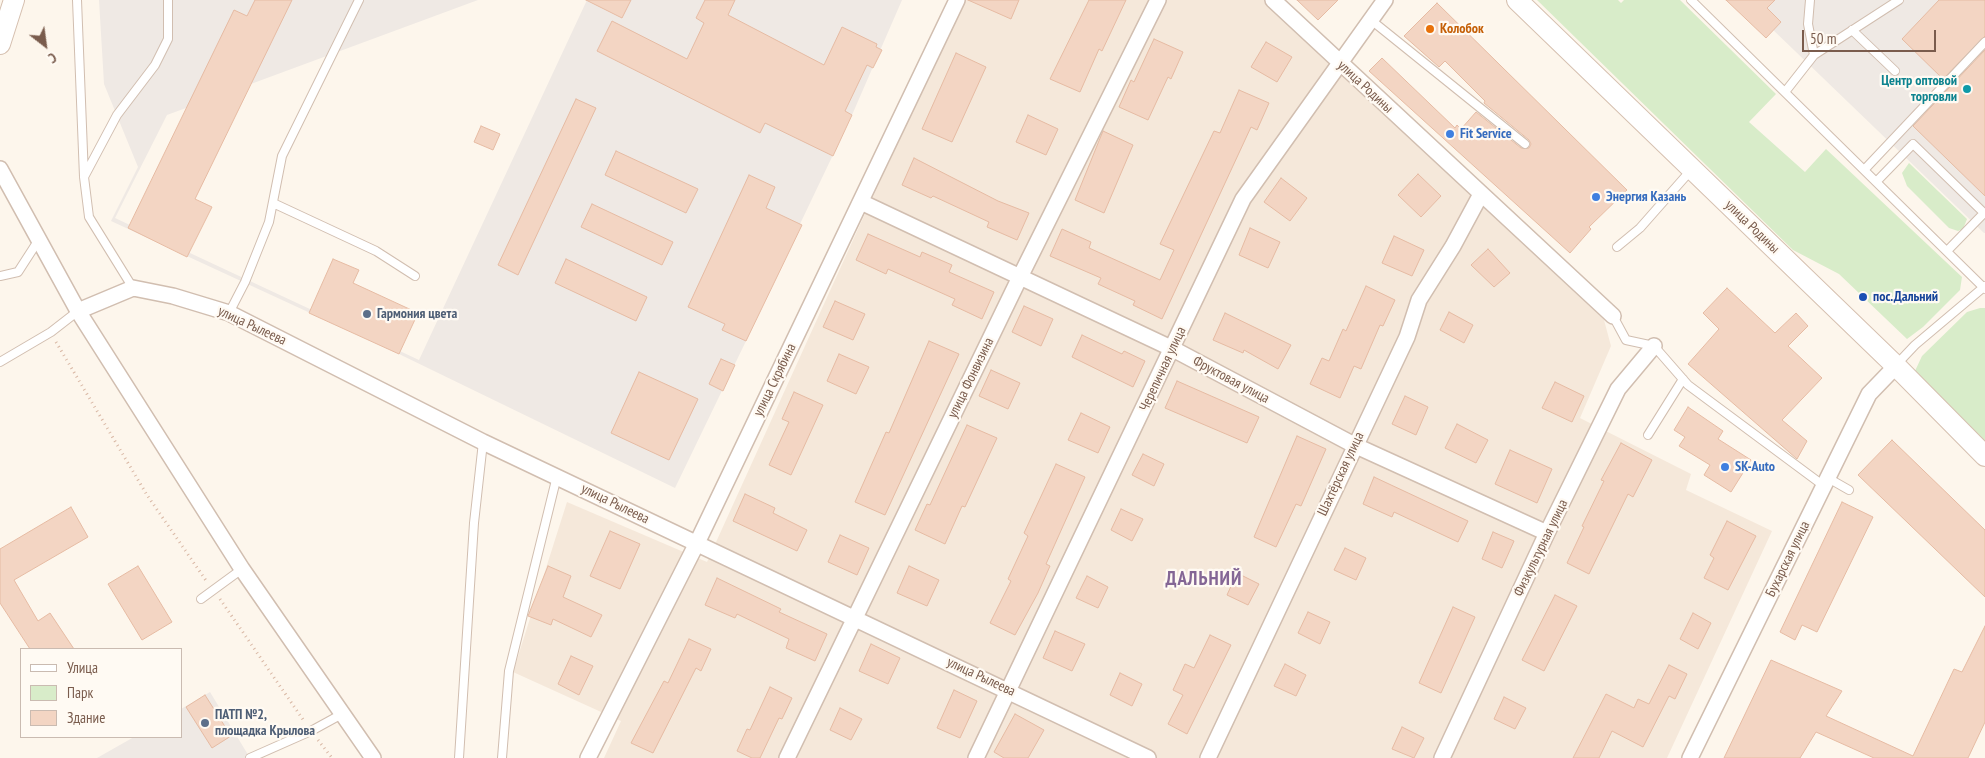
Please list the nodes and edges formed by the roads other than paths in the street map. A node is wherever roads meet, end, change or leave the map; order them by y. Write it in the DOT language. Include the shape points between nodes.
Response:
graph roads {
  1 [pos="14,0"];
  2 [pos="77,0"];
  3 [pos="168,0"];
  4 [pos="359,0"];
  5 [pos="957,0"];
  6 [pos="1158,0"];
  7 [pos="1273,0"];
  8 [pos="1385,0"];
  9 [pos="1517,0"];
  10 [pos="1691,0"];
  11 [pos="1810,0"];
  12 [pos="1899,0"];
  13 [pos="1371,20"];
  14 [pos="1852,30"];
  15 [pos="1985,42"];
  16 [pos="0,44"];
  17 [pos="1814,55"];
  18 [pos="1340,64"];
  19 [pos="1895,70"];
  20 [pos="1785,92"];
  21 [pos="1525,144"];
  22 [pos="0,169"];
  23 [pos="1692,169"];
  24 [pos="1865,169"];
  25 [pos="84,178"];
  26 [pos="1877,181"];
  27 [pos="1481,194"];
  28 [pos="861,202"];
  29 [pos="273,203"];
  30 [pos="1984,212"];
  31 [pos="38,241"];
  32 [pos="1617,246"];
  33 [pos="1947,251"];
  34 [pos="0,276"];
  35 [pos="414,276"];
  36 [pos="1020,277"];
  37 [pos="1984,287"];
  38 [pos="133,288"];
  39 [pos="78,311"];
  40 [pos="229,313"];
  41 [pos="1613,316"];
  42 [pos="1654,346"];
  43 [pos="1173,349"];
  44 [pos="0,362"];
  45 [pos="1896,366"];
  46 [pos="1682,379"];
  47 [pos="1648,435"];
  48 [pos="483,442"];
  49 [pos="1354,445"];
  50 [pos="1985,456"];
  51 [pos="557,476"];
  52 [pos="1826,482"];
  53 [pos="1849,490"];
  54 [pos="1547,533"];
  55 [pos="697,543"];
  56 [pos="242,569"];
  57 [pos="201,598"];
  58 [pos="854,617"];
  59 [pos="1009,690"];
  60 [pos="342,714"];
  61 [pos="250,758"];
  62 [pos="373,758"];
  63 [pos="459,758"];
  64 [pos="502,758"];
  65 [pos="588,758"];
  66 [pos="787,758"];
  67 [pos="976,758"];
  68 [pos="1148,758"];
  69 [pos="1208,758"];
  70 [pos="1442,758"];
  71 [pos="1690,758"];
  1 -- 16 [label="street"];
  2 -- 25 [label="lane"];
  3 -- 25 [label="lane" via="168,39 155,65 117,115"];
  4 -- 29 [label="lane" via="282,156"];
  5 -- 28 [label="street, улица Скрябина"];
  6 -- 36 [label="street, улица Фонвизина"];
  7 -- 18 [label="street, улица Родины"];
  8 -- 13 [label="street, Черепичная улица"];
  9 -- 23 [label="street, улица Родины"];
  10 -- 20 [label="lane"];
  11 -- 17 [label="lane" via="1808,24"];
  12 -- 14 [label="lane"];
  13 -- 18 [label="street, Черепичная улица"];
  13 -- 21 [label="lane"];
  14 -- 17 [label="lane"];
  14 -- 19 [label="lane"];
  15 -- 24 [label="lane"];
  17 -- 20 [label="lane"];
  18 -- 27 [label="street, улица Родины"];
  18 -- 43 [label="street, Черепичная улица" via="1243,199"];
  20 -- 24 [label="lane"];
  22 -- 31 [label="street"];
  23 -- 32 [label="lane" via="1640,228"];
  23 -- 45 [label="street, улица Родины"];
  24 -- 26 [label="lane"];
  25 -- 38 [label="lane" via="88,217"];
  26 -- 30 [label="lane" via="1913,144"];
  26 -- 33 [label="lane"];
  27 -- 41 [label="street, улица Родины"];
  27 -- 49 [label="street, Шахтёрская улица" via="1419,300 1407,337"];
  28 -- 36 [label="street, Фруктовая улица"];
  28 -- 55 [label="street, улица Скрябина"];
  29 -- 35 [label="lane" via="376,251"];
  29 -- 40 [label="lane" via="270,222"];
  30 -- 33 [label="lane"];
  31 -- 34 [label="lane" via="18,272"];
  31 -- 39 [label="street"];
  33 -- 37 [label="lane"];
  36 -- 43 [label="street, Фруктовая улица"];
  36 -- 58 [label="street, улица Фонвизина"];
  37 -- 45 [label="lane" via="1915,345"];
  38 -- 39 [label="street"];
  38 -- 40 [label="street, улица Рылеева" via="174,296"];
  39 -- 44 [label="lane" via="51,332"];
  39 -- 56 [label="street"];
  40 -- 48 [label="street, улица Рылеева"];
  41 -- 42 [label="lane" via="1626,340"];
  42 -- 46 [label="lane"];
  42 -- 54 [label="street, Физкультурная улица" via="1618,389"];
  43 -- 49 [label="street, Фруктовая улица"];
  43 -- 59 [label="street, Черепичная улица"];
  45 -- 50 [label="street, улица Родины"];
  45 -- 52 [label="street, Бухарская улица" via="1870,394"];
  46 -- 47 [label="lane"];
  46 -- 52 [label="lane"];
  48 -- 51 [label="street, улица Рылеева"];
  48 -- 63 [label="lane" via="474,523"];
  49 -- 54 [label="street, Фруктовая улица"];
  49 -- 69 [label="street, Шахтёрская улица"];
  51 -- 55 [label="street, улица Рылеева"];
  51 -- 64 [label="lane" via="509,671"];
  52 -- 53 [label="lane"];
  52 -- 71 [label="street, Бухарская улица"];
  54 -- 70 [label="street, Физкультурная улица"];
  55 -- 58 [label="street, улица Рылеева"];
  55 -- 65 [label="street, улица Скрябина"];
  56 -- 57 [label="lane"];
  56 -- 60 [label="street"];
  58 -- 59 [label="street, улица Рылеева"];
  58 -- 66 [label="street, улица Фонвизина"];
  59 -- 67 [label="street, Черепичная улица"];
  59 -- 68 [label="street, улица Рылеева"];
  60 -- 61 [label="lane"];
  60 -- 62 [label="street"];
}
